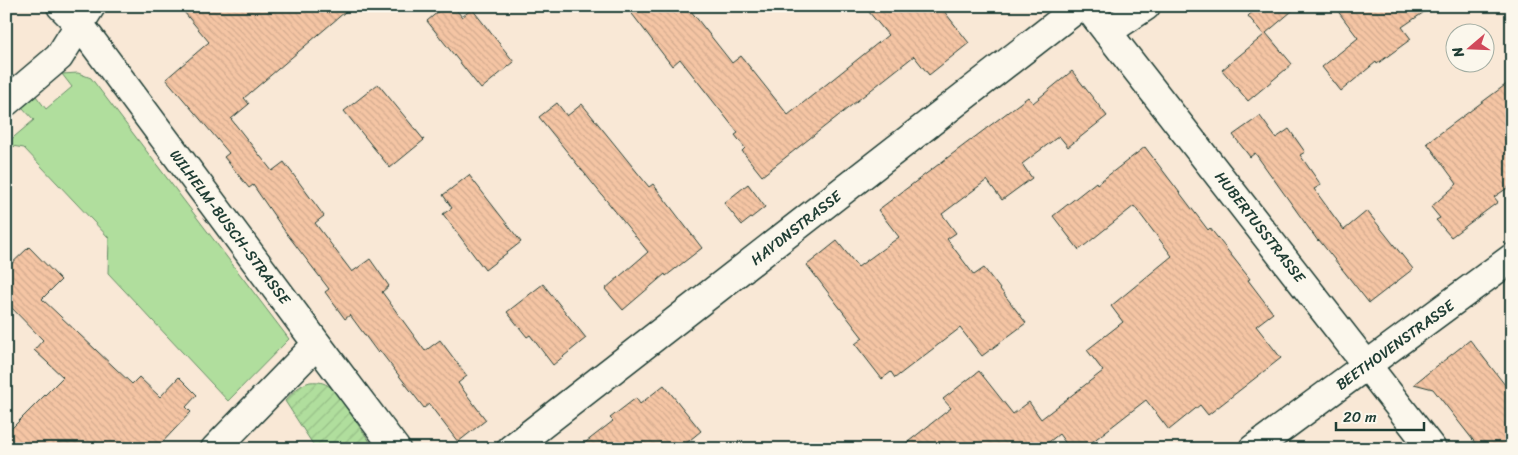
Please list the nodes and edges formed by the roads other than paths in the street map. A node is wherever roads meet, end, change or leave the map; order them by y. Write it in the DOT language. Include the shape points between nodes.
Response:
graph roads {
  1 [pos="61,6"];
  2 [pos="1080,6"];
  3 [pos="1087,6"];
  4 [pos="1146,6"];
  5 [pos="85,16"];
  6 [pos="1107,32"];
  7 [pos="6,102"];
  8 [pos="1512,258"];
  9 [pos="317,344"];
  10 [pos="1367,365"];
  11 [pos="215,449"];
  12 [pos="396,449"];
  13 [pos="511,449"];
  14 [pos="1253,449"];
  15 [pos="1432,449"];
  1 -- 5 [label="street, WILHELM-BUSCH-STRASSE"];
  2 -- 13 [label="street, HAYDNSTRASSE"];
  3 -- 6 [label="street, HUBERTUSSTRASSE"];
  4 -- 6 [label="street"];
  5 -- 7 [label="street" via="59,57"];
  5 -- 9 [label="street, WILHELM-BUSCH-STRASSE"];
  6 -- 10 [label="street, HUBERTUSSTRASSE"];
  8 -- 10 [label="street, BEETHOVENSTRASSE"];
  9 -- 11 [label="street"];
  9 -- 12 [label="street, WILHELM-BUSCH-STRASSE"];
  10 -- 14 [label="street, BEETHOVENSTRASSE"];
  10 -- 15 [label="street, HUBERTUSSTRASSE"];
}
